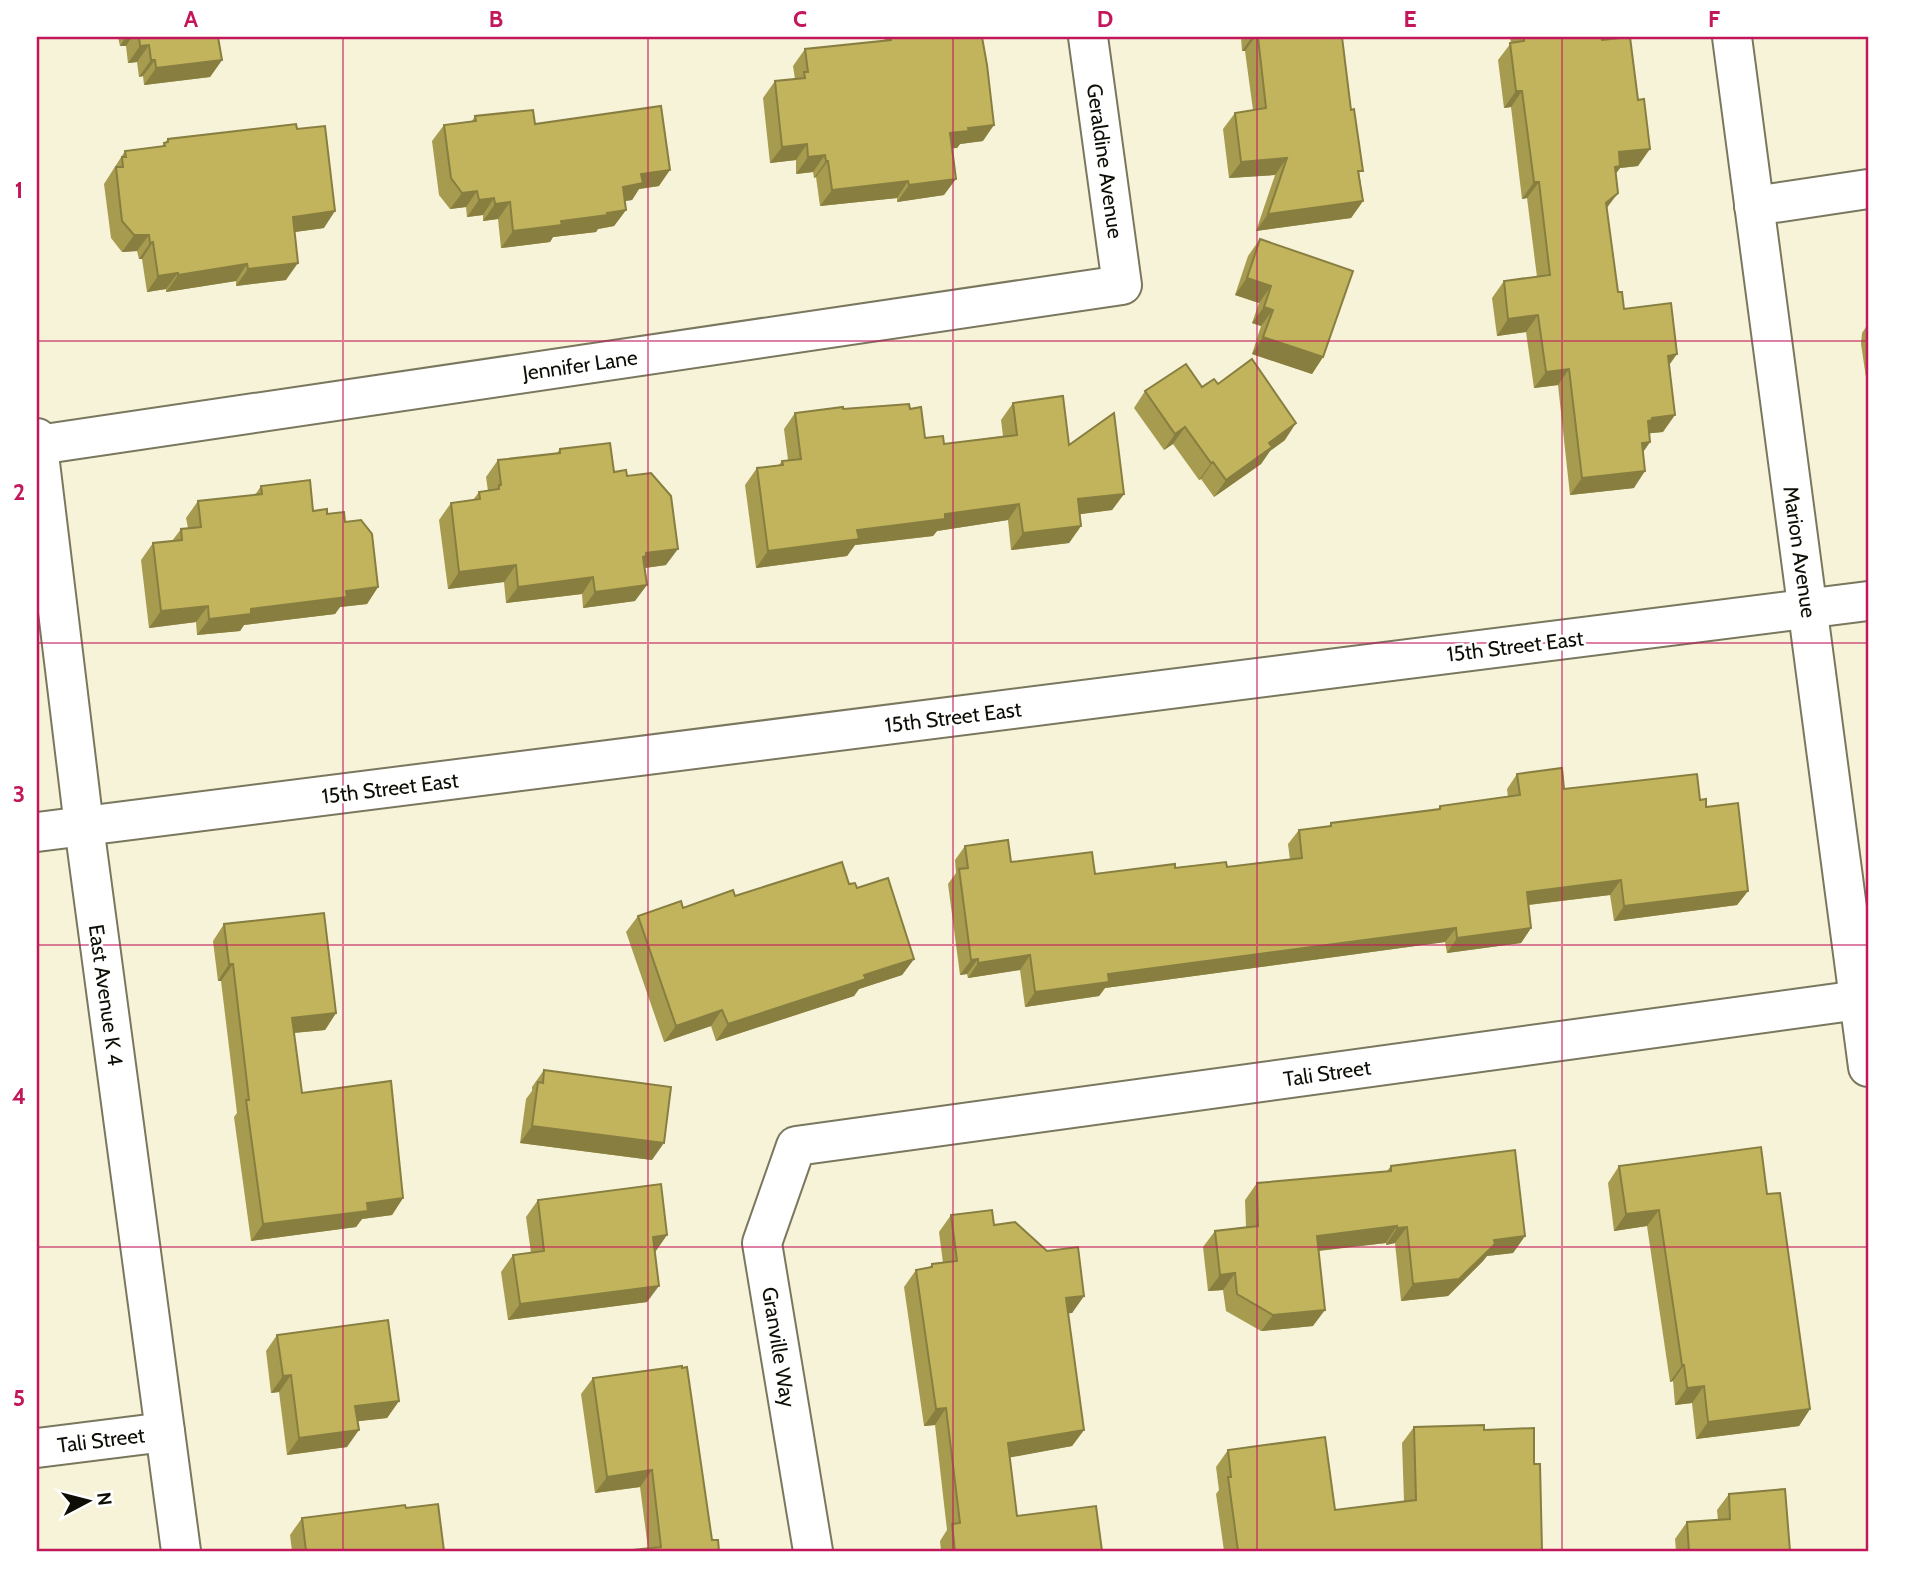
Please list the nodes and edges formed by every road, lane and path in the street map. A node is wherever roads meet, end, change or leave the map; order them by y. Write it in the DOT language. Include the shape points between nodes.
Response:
graph roads {
  1 [pos="1088,37"];
  2 [pos="1732,37"];
  3 [pos="1868,189"];
  4 [pos="1754,206"];
  5 [pos="1122,285"];
  6 [pos="37,439"];
  7 [pos="37,445"];
  8 [pos="1868,601"];
  9 [pos="1807,610"];
  10 [pos="84,826"];
  11 [pos="37,832"];
  12 [pos="1859,1000"];
  13 [pos="1868,1067"];
  14 [pos="796,1146"];
  15 [pos="165,1432"];
  16 [pos="37,1448"];
  17 [pos="181,1551"];
  18 [pos="813,1551"];
  1 -- 5 [label="street, Geraldine Avenue"];
  2 -- 4 [label="street, Marion Avenue"];
  3 -- 4 [label="street"];
  4 -- 9 [label="street, Marion Avenue"];
  5 -- 7 [label="street, Jennifer Lane"];
  6 -- 7 [label="street, East Avenue K 4"];
  7 -- 10 [label="street, East Avenue K 4"];
  8 -- 9 [label="street, 15th Street East"];
  9 -- 10 [label="street, 15th Street East"];
  9 -- 12 [label="street, Marion Avenue"];
  10 -- 11 [label="street, 15th Street East"];
  10 -- 15 [label="street, East Avenue K 4"];
  12 -- 13 [label="street, Marion Avenue"];
  12 -- 14 [label="street, Tali Street"];
  14 -- 18 [label="street, Granville Way" via="762,1243"];
  15 -- 16 [label="street, Tali Street"];
  15 -- 17 [label="street, East Avenue K 4"];
}
